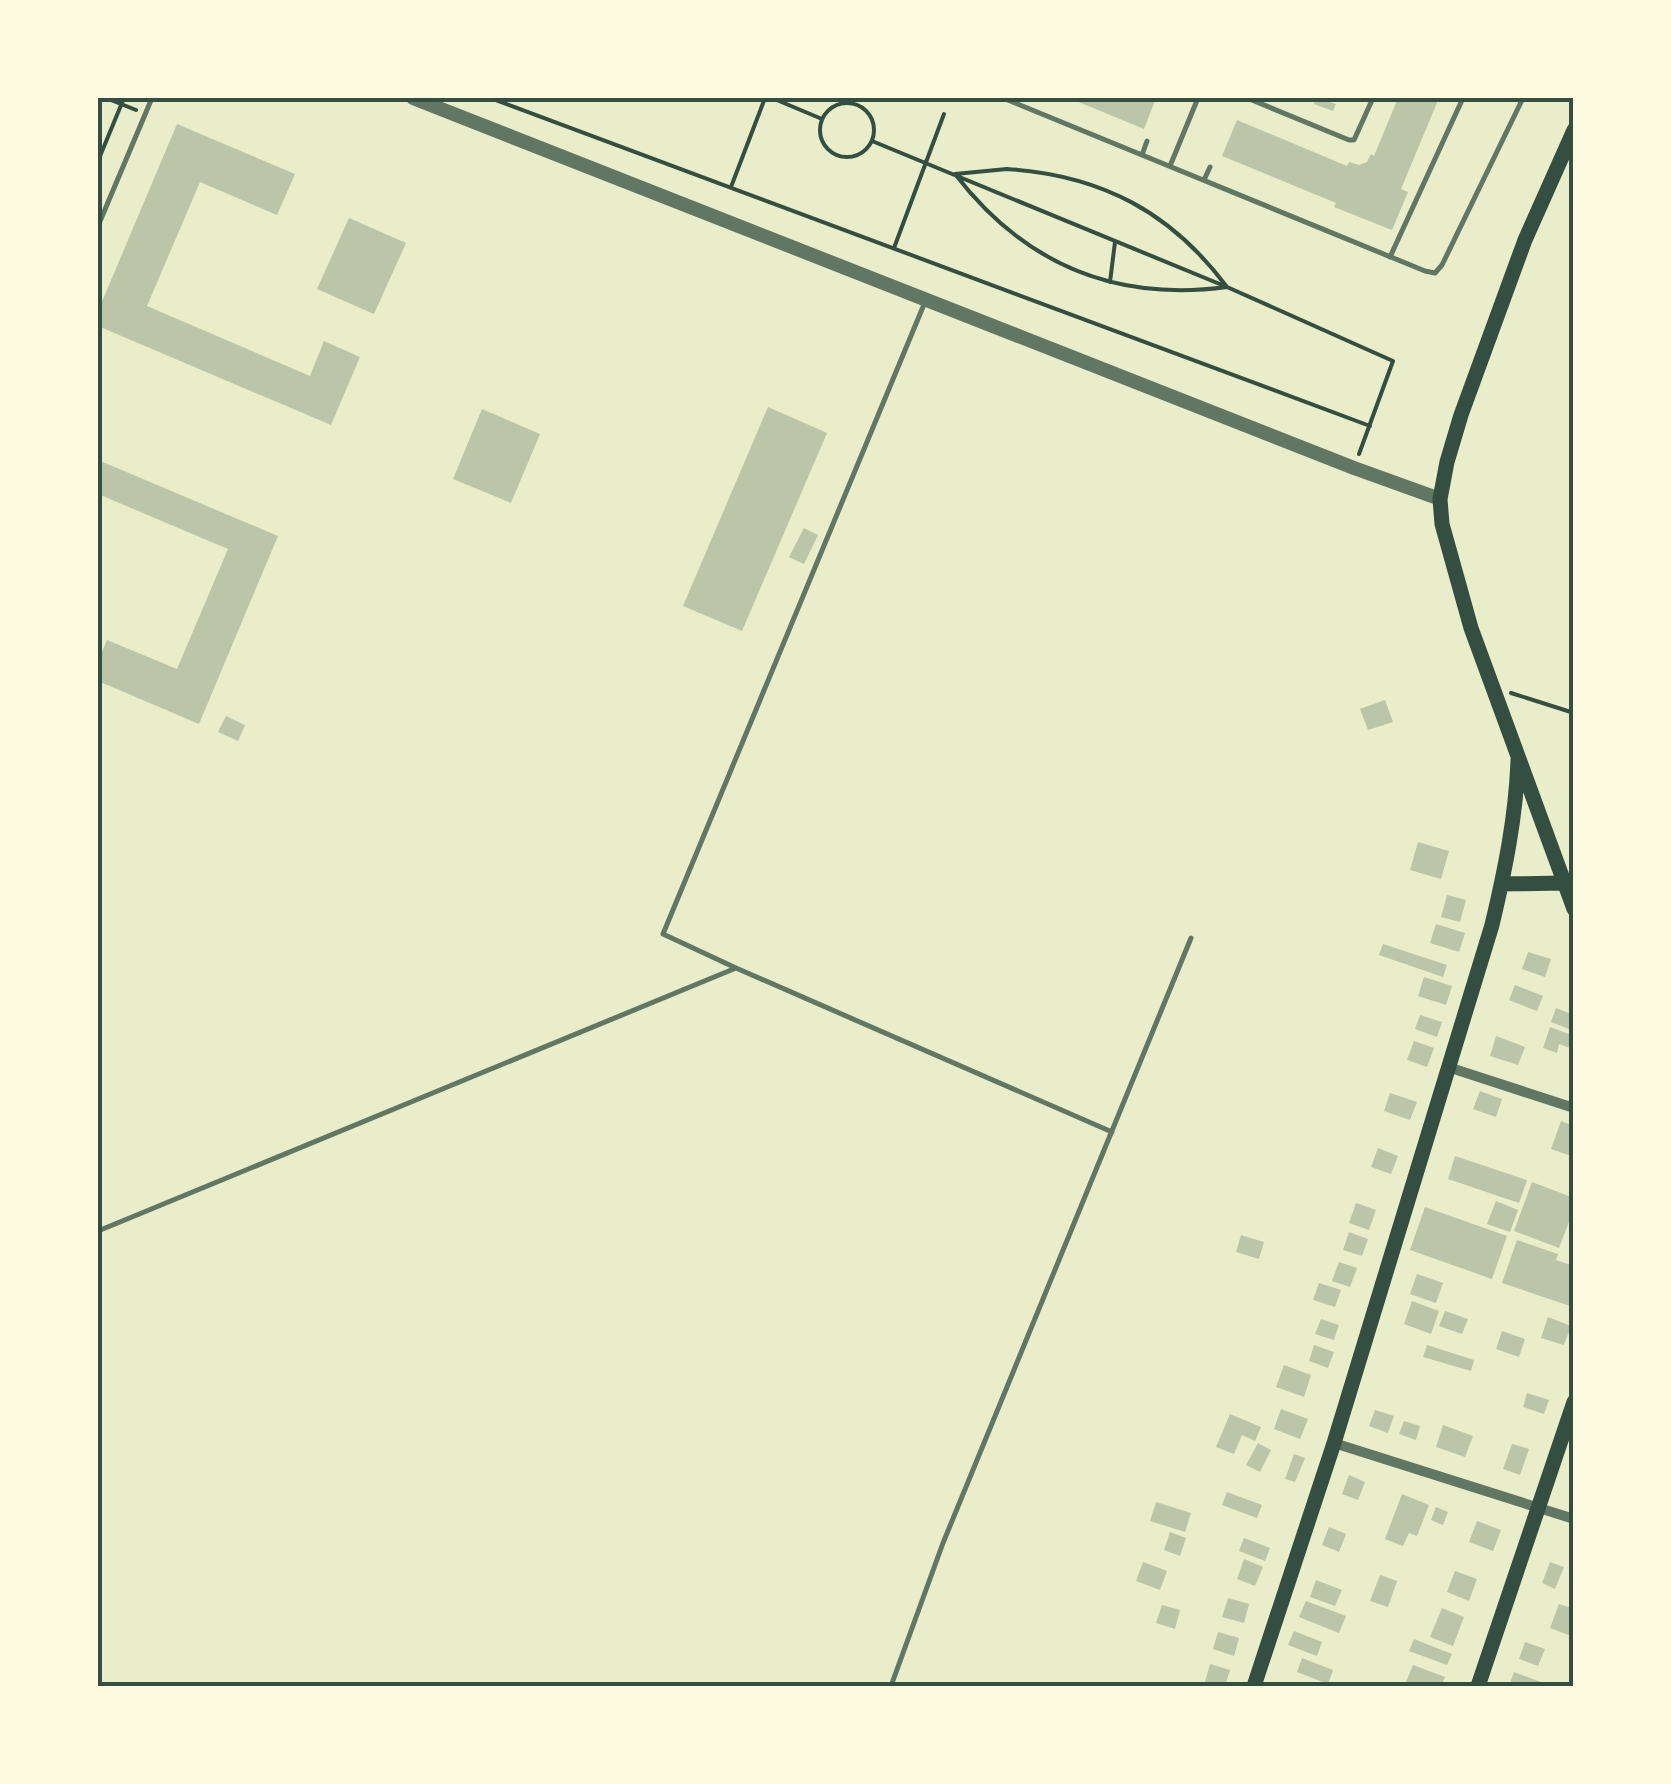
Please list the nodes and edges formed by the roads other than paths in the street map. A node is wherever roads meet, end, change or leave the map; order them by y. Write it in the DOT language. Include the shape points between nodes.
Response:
graph roads {
  1 [pos="152,98"];
  2 [pos="413,98"];
  3 [pos="1003,98"];
  4 [pos="1198,98"];
  5 [pos="1247,98"];
  6 [pos="1374,98"];
  7 [pos="1462,98"];
  8 [pos="1523,98"];
  9 [pos="1574,130"];
  10 [pos="1147,142"];
  11 [pos="1142,155"];
  12 [pos="1170,166"];
  13 [pos="1210,167"];
  14 [pos="1204,180"];
  15 [pos="98,226"];
  16 [pos="1390,257"];
  17 [pos="926,300"];
  18 [pos="1440,499"];
  19 [pos="1518,760"];
  20 [pos="1502,884"];
  21 [pos="1568,884"];
  22 [pos="1574,909"];
  23 [pos="1191,938"];
  24 [pos="736,968"];
  25 [pos="1448,1066"];
  26 [pos="1574,1108"];
  27 [pos="1112,1132"];
  28 [pos="98,1231"];
  29 [pos="1574,1402"];
  30 [pos="1334,1443"];
  31 [pos="1538,1508"];
  32 [pos="1574,1519"];
  33 [pos="891,1686"];
  34 [pos="1254,1686"];
  35 [pos="1478,1686"];
  1 -- 15 [label="lane"];
  2 -- 17 [label="street"];
  3 -- 11 [label="lane"];
  4 -- 12 [label="lane"];
  5 -- 6 [label="lane" via="1354,140"];
  7 -- 16 [label="lane"];
  8 -- 16 [label="lane" via="1442,265 1424,271"];
  9 -- 18 [label="main road" via="1461,414"];
  10 -- 11 [label="lane"];
  11 -- 12 [label="lane"];
  12 -- 14 [label="lane"];
  13 -- 14 [label="lane"];
  14 -- 16 [label="lane"];
  17 -- 18 [label="street"];
  17 -- 24 [label="lane" via="664,934"];
  18 -- 19 [label="main road" via="1471,628"];
  19 -- 20 [label="main road"];
  19 -- 21 [label="main road"];
  20 -- 21 [label="main road"];
  20 -- 25 [label="main road"];
  21 -- 22 [label="main road"];
  23 -- 27 [label="lane"];
  24 -- 27 [label="lane"];
  24 -- 28 [label="lane"];
  25 -- 26 [label="street"];
  25 -- 30 [label="main road"];
  27 -- 33 [label="lane"];
  29 -- 31 [label="main road"];
  30 -- 31 [label="street"];
  30 -- 34 [label="main road"];
  31 -- 32 [label="street"];
  31 -- 35 [label="main road"];
}
